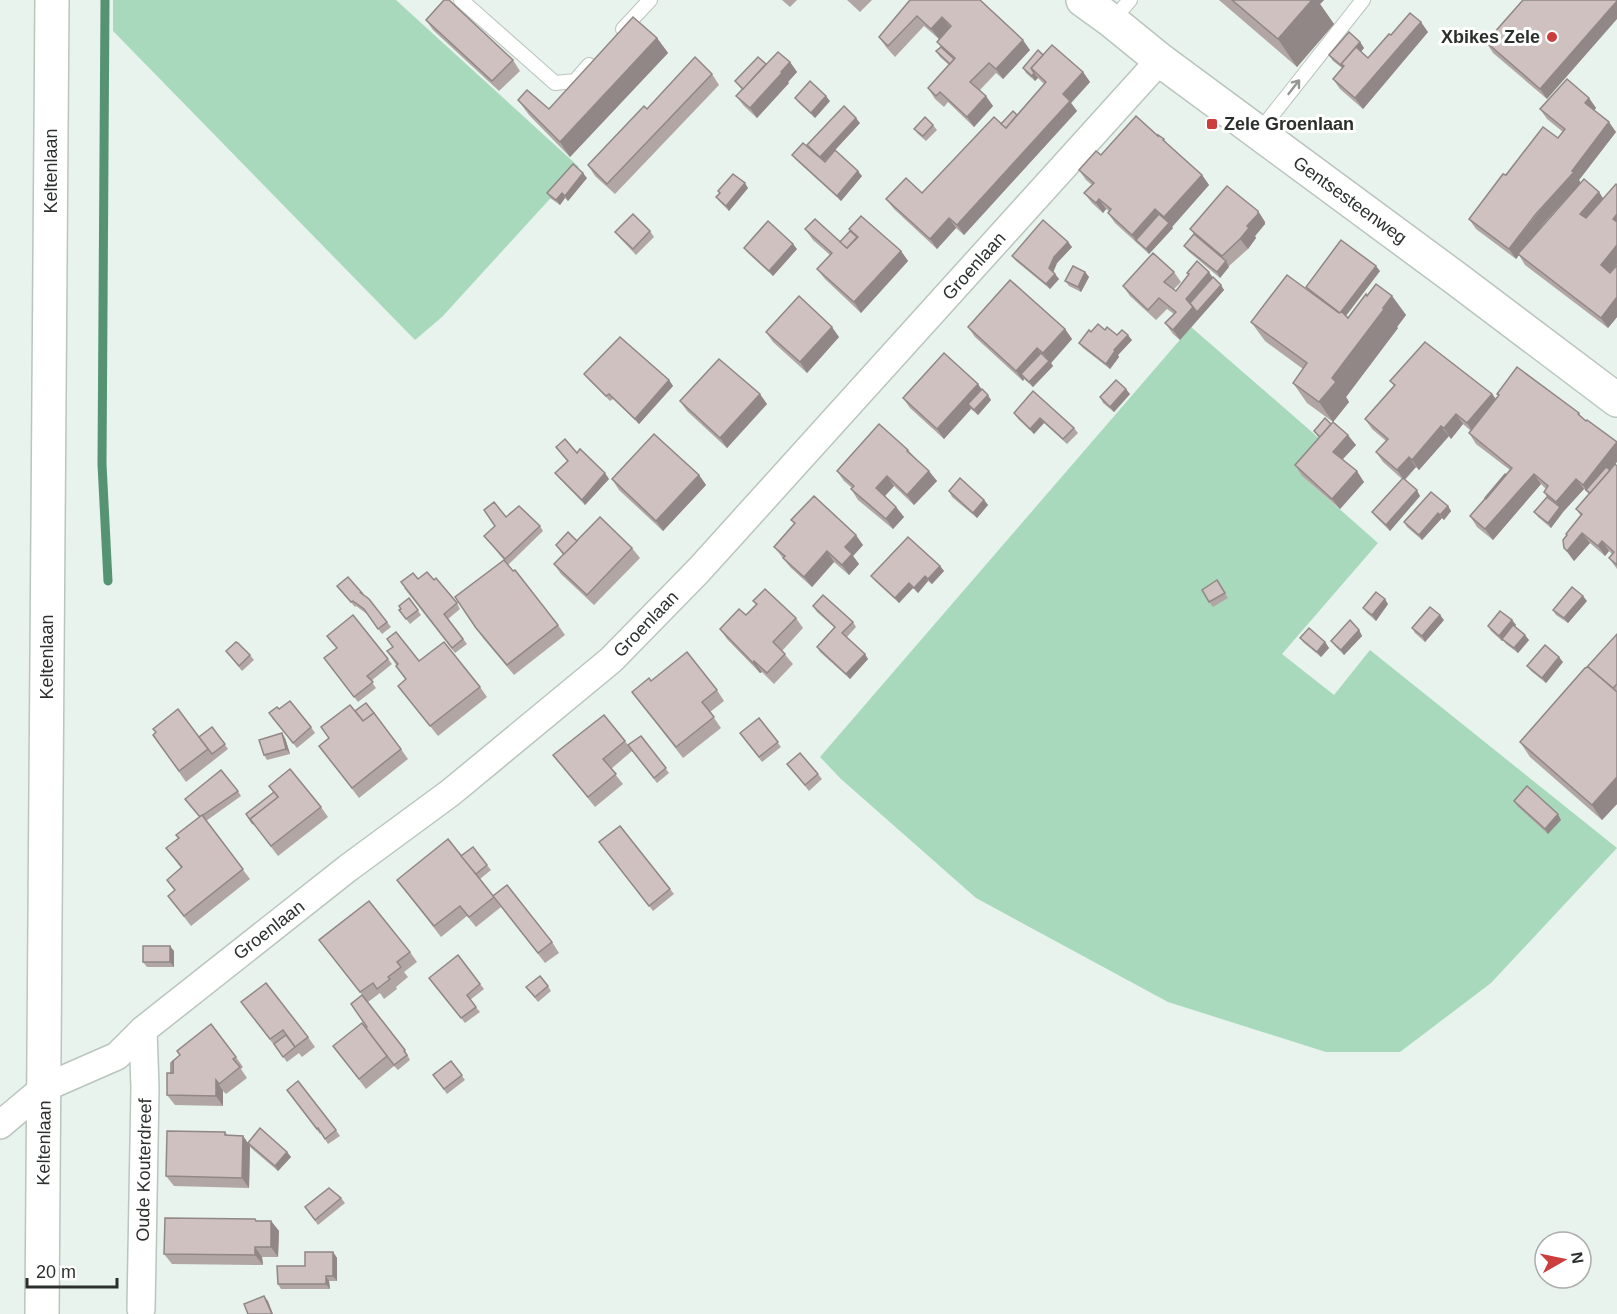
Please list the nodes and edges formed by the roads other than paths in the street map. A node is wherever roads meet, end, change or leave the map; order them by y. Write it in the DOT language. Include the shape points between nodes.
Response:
graph roads {
  1 [pos="52,0"];
  2 [pos="461,0"];
  3 [pos="650,0"];
  4 [pos="1083,0"];
  5 [pos="1363,0"];
  6 [pos="1121,10"];
  7 [pos="612,40"];
  8 [pos="597,57"];
  9 [pos="1160,60"];
  10 [pos="1258,133"];
  11 [pos="1617,400"];
  12 [pos="143,1030"];
  13 [pos="44,1089"];
  14 [pos="0,1125"];
  15 [pos="141,1309"];
  16 [pos="42,1314"];
  1 -- 13 [label="main road, Keltenlaan"];
  2 -- 8 [label="lane" via="555,83 575,81"];
  3 -- 7 [label="lane"];
  4 -- 6 [label="main road, Gentsesteenweg"];
  10 -- 5 [label="lane, one-way"];
  6 -- 9 [label="main road, Gentsesteenweg"];
  9 -- 10 [label="main road, Gentsesteenweg"];
  9 -- 12 [label="street, Groenlaan" via="699,570 611,660 450,793"];
  10 -- 11 [label="main road, Gentsesteenweg"];
  12 -- 13 [label="street, Groenlaan" via="117,1056"];
  12 -- 15 [label="street, Oude Kouterdreef"];
  13 -- 14 [label="street, Groenlaan"];
  13 -- 16 [label="main road, Keltenlaan"];
}
